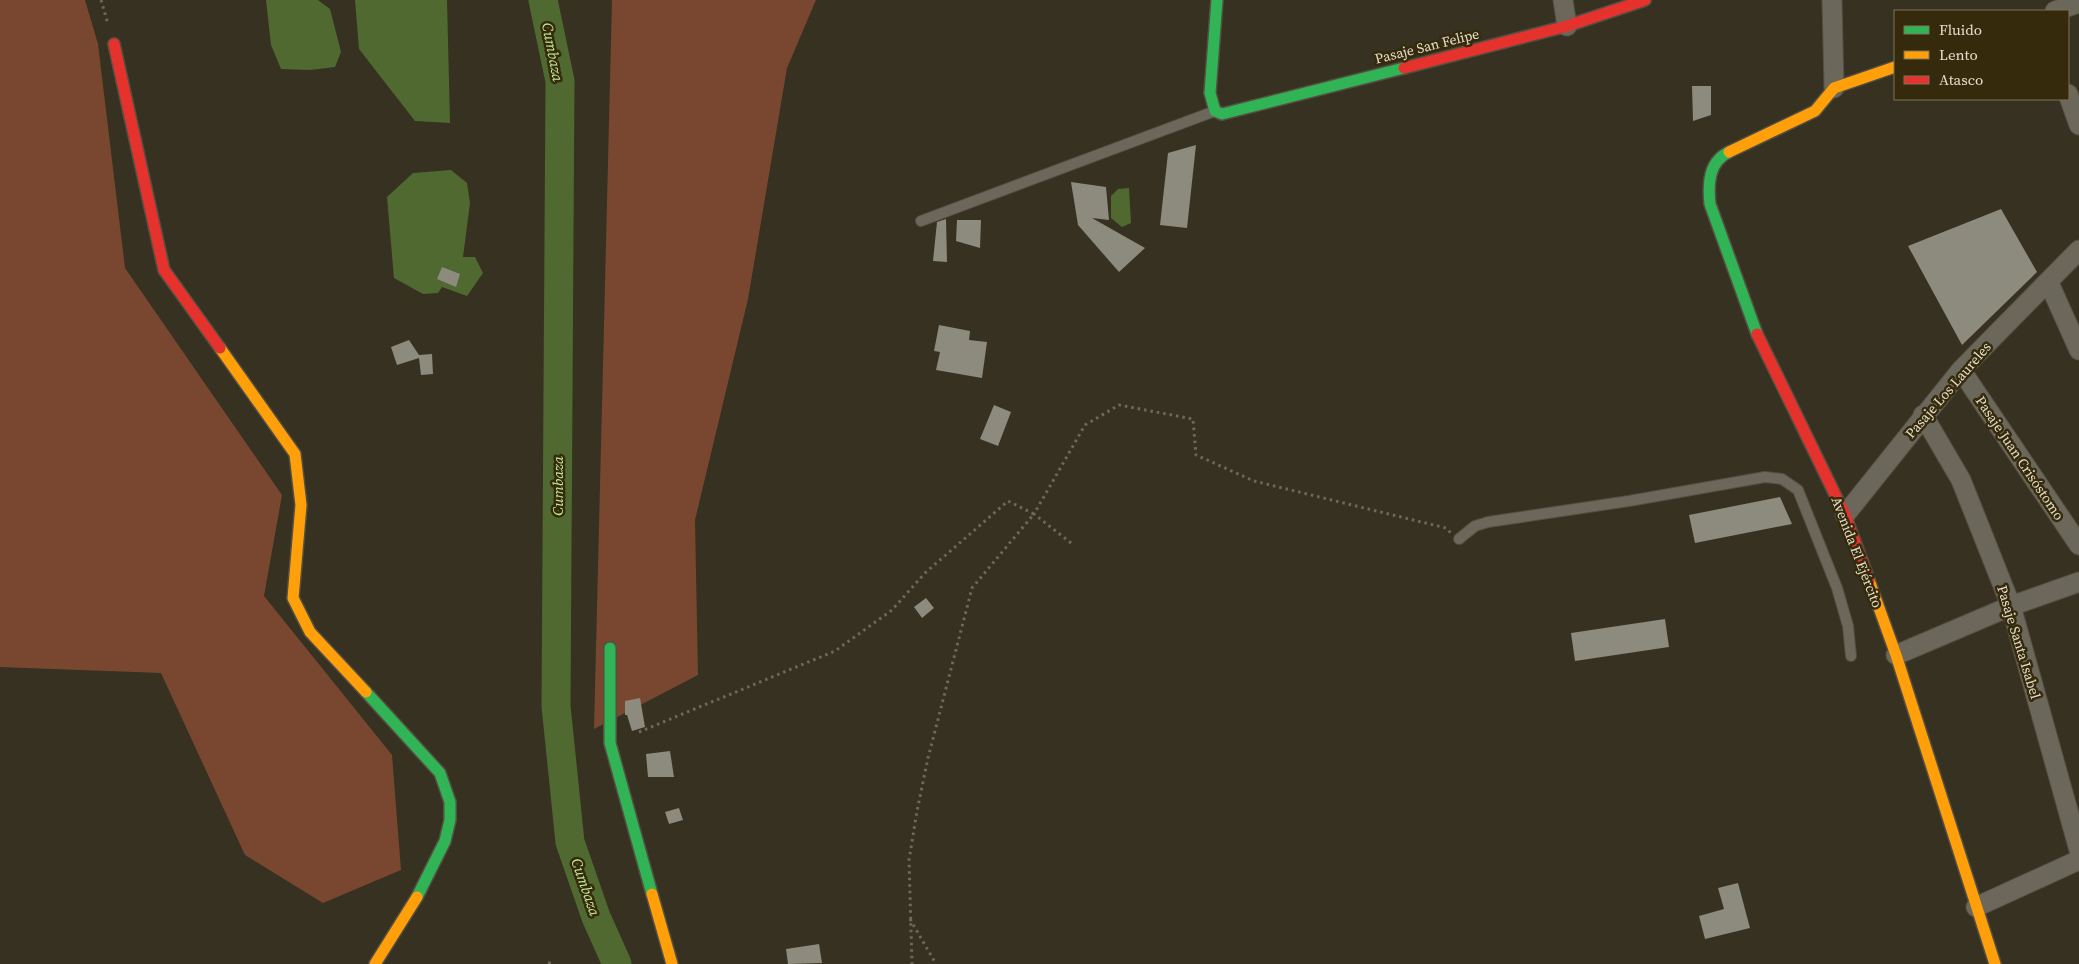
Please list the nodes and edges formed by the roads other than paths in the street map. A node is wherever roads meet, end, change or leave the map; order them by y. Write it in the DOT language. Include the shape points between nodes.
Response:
graph roads {
  1 [pos="1217,0"];
  2 [pos="1563,0"];
  3 [pos="1645,0"];
  4 [pos="1832,0"];
  5 [pos="2079,3"];
  6 [pos="2058,10"];
  7 [pos="1567,26"];
  8 [pos="114,44"];
  9 [pos="1894,67"];
  10 [pos="1834,88"];
  11 [pos="2069,97"];
  12 [pos="1215,112"];
  13 [pos="2079,125"];
  14 [pos="921,221"];
  15 [pos="2079,250"];
  16 [pos="2049,282"];
  17 [pos="2079,350"];
  18 [pos="1961,370"];
  19 [pos="1923,415"];
  20 [pos="1845,515"];
  21 [pos="1459,539"];
  22 [pos="2079,545"];
  23 [pos="2079,582"];
  24 [pos="2011,606"];
  25 [pos="610,648"];
  26 [pos="1896,655"];
  27 [pos="1851,656"];
  28 [pos="2079,850"];
  29 [pos="2079,860"];
  30 [pos="1976,907"];
  31 [pos="375,964"];
  32 [pos="672,964"];
  33 [pos="1995,964"];
  1 -- 12 [label="street" via="1210,93"];
  2 -- 7 [label="street"];
  3 -- 7 [label="street, Pasaje San Felipe"];
  4 -- 10 [label="street"];
  5 -- 6 [label="street"];
  7 -- 12 [label="street, Pasaje San Felipe" via="1222,114"];
  8 -- 31 [label="street" via="164,270 295,454 301,505 293,598 310,632 440,773 450,804 447,836 439,859"];
  9 -- 10 [label="street"];
  10 -- 20 [label="street, Avenida El Ejército" via="1815,111 1725,154 1712,170 1708,182 1710,204 1757,336"];
  11 -- 13 [label="street"];
  12 -- 14 [label="lane"];
  15 -- 16 [label="street, Pasaje Los Laureles"];
  16 -- 17 [label="street"];
  16 -- 18 [label="street, Pasaje Los Laureles"];
  18 -- 19 [label="street, Pasaje Los Laureles"];
  18 -- 22 [label="street, Pasaje Juan Crisóstomo"];
  19 -- 20 [label="street, Pasaje Los Laureles"];
  19 -- 24 [label="street, Pasaje Santa Isabel" via="1961,480"];
  20 -- 26 [label="street, Avenida El Ejército"];
  21 -- 27 [label="lane" via="1475,526 1488,522 1765,476 1782,478 1798,490 1824,551 1848,626"];
  23 -- 24 [label="street"];
  24 -- 26 [label="street"];
  24 -- 28 [label="street, Pasaje Santa Isabel"];
  25 -- 32 [label="street" via="610,743"];
  26 -- 30 [label="street, Avenida El Ejército"];
  29 -- 30 [label="street"];
  30 -- 33 [label="street, Avenida El Ejército"];
}
